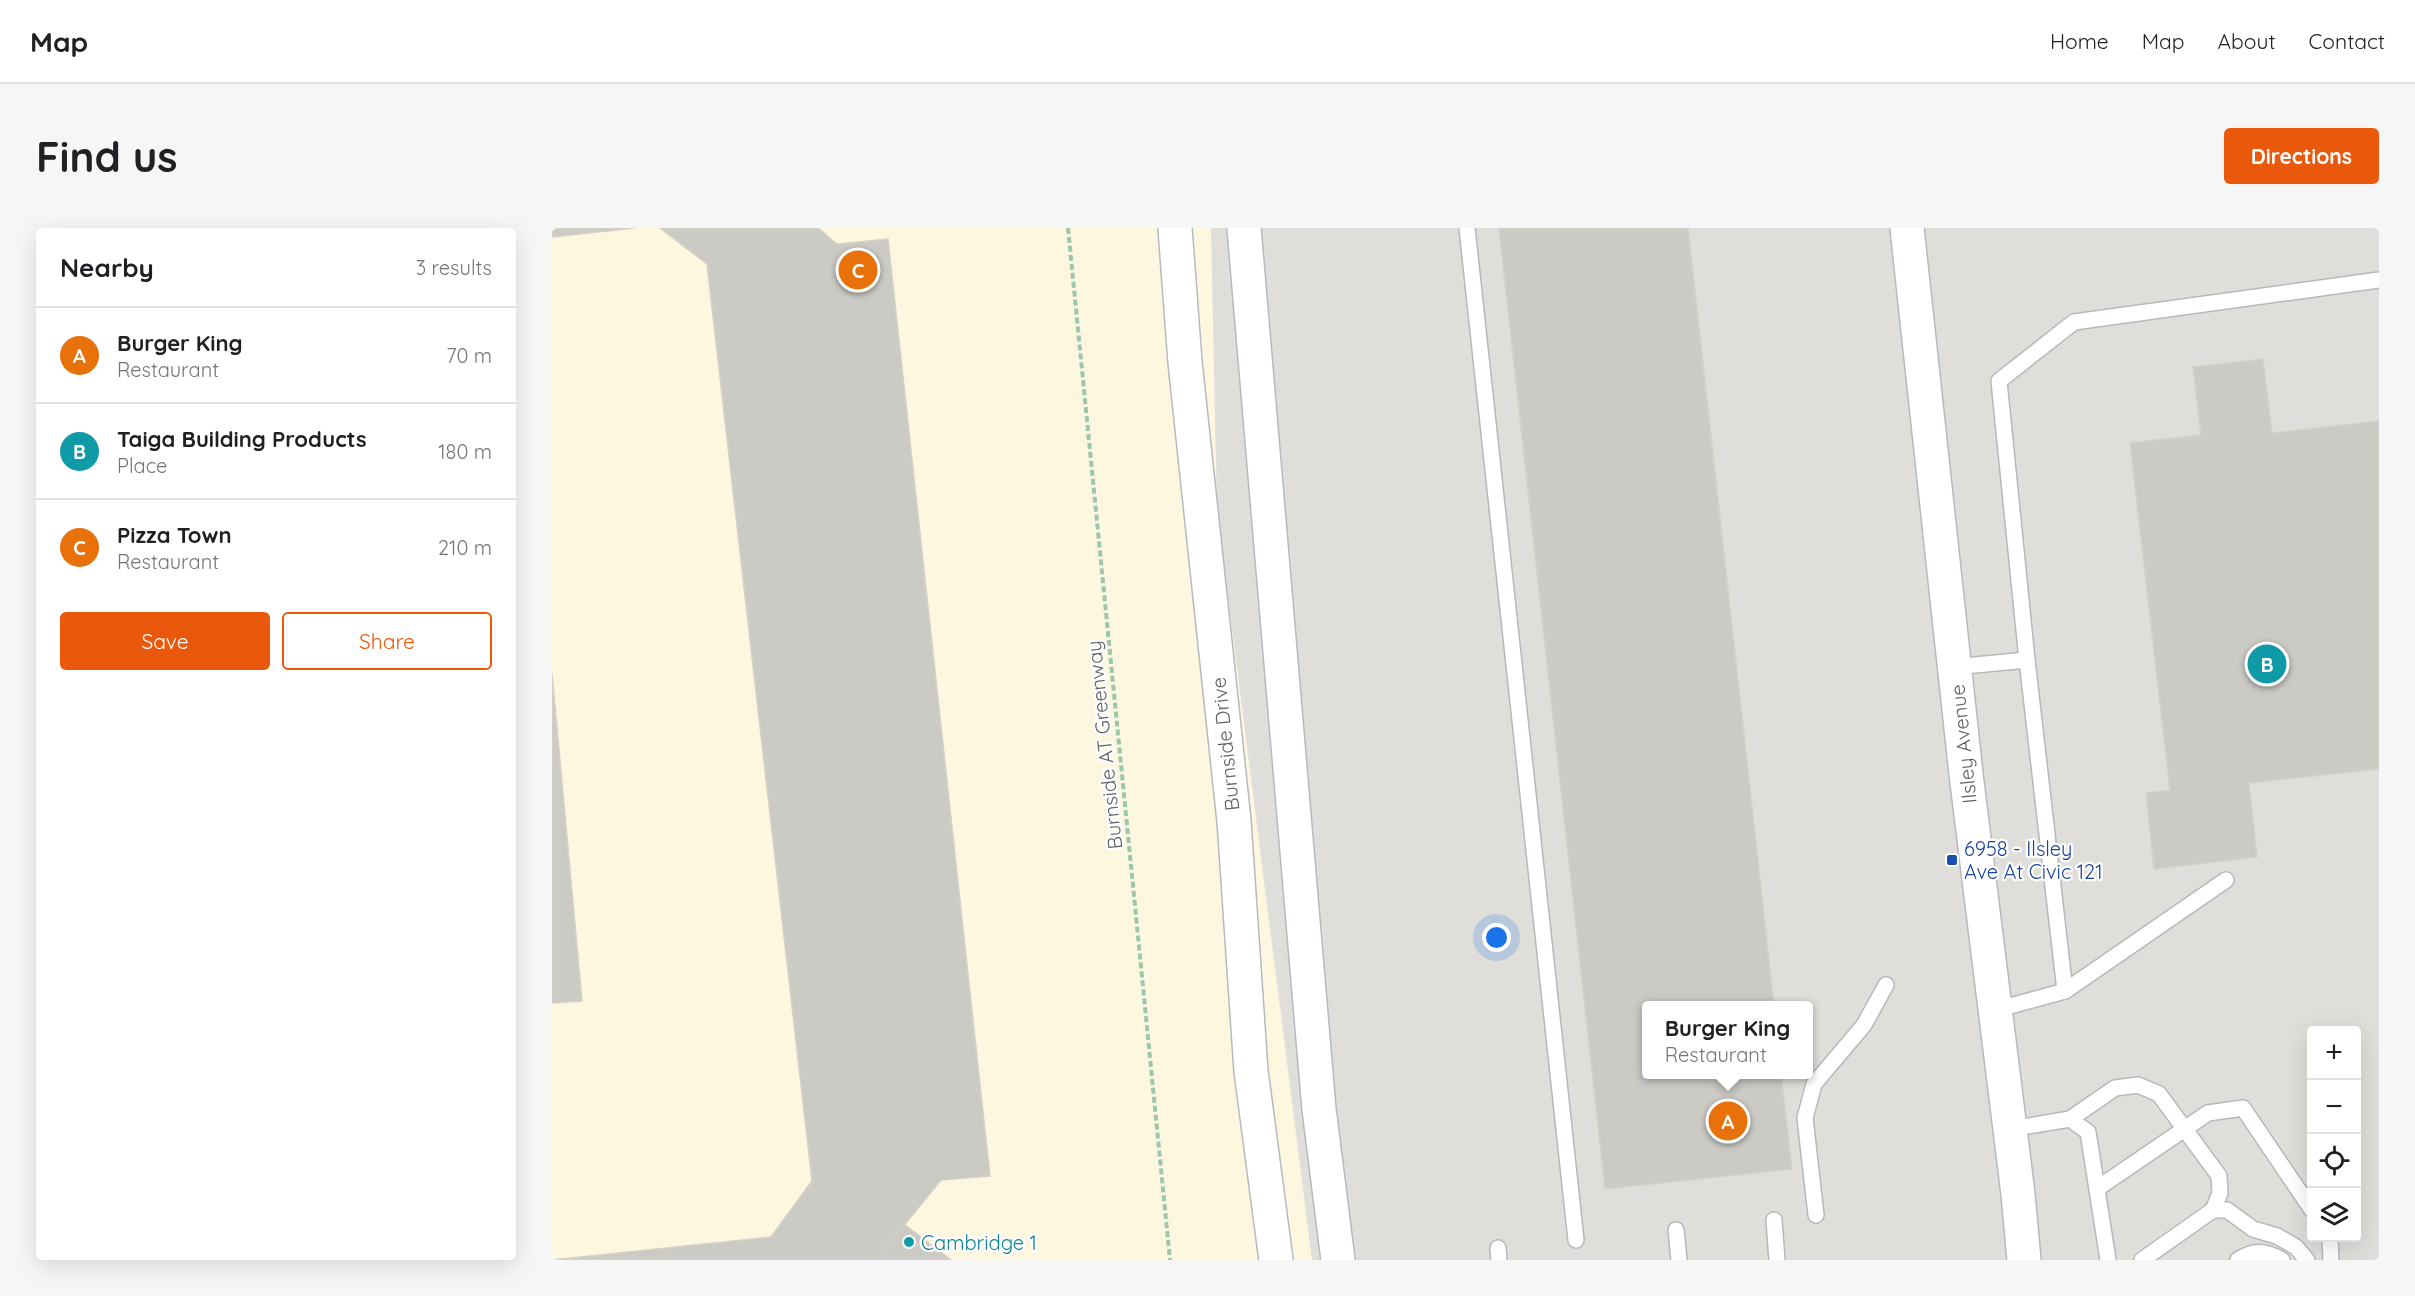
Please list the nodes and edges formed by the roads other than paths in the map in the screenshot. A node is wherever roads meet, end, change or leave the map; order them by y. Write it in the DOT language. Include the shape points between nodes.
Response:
graph roads {
  1 [pos="1175,228"];
  2 [pos="1244,228"];
  3 [pos="1467,228"];
  4 [pos="1907,228"];
  5 [pos="2379,280"];
  6 [pos="2027,660"];
  7 [pos="1954,667"];
  8 [pos="2226,880"];
  9 [pos="1886,985"];
  10 [pos="2065,991"];
  11 [pos="1995,1010"];
  12 [pos="2070,1119"];
  13 [pos="2010,1129"];
  14 [pos="2184,1129"];
  15 [pos="2098,1188"];
  16 [pos="2307,1203"];
  17 [pos="2213,1210"];
  18 [pos="1816,1215"];
  19 [pos="1774,1220"];
  20 [pos="1676,1230"];
  21 [pos="1576,1240"];
  22 [pos="2330,1242"];
  23 [pos="1276,1260"];
  24 [pos="1338,1260"];
  25 [pos="1679,1260"];
  26 [pos="1777,1260"];
  27 [pos="2024,1260"];
  28 [pos="2108,1260"];
  29 [pos="2142,1260"];
  30 [pos="2238,1260"];
  31 [pos="2282,1260"];
  32 [pos="2307,1260"];
  33 [pos="2331,1260"];
  1 -- 23 [label="main road, Burnside Drive" via="1185,362 1234,821 1251,1071"];
  2 -- 24 [label="main road" via="1319,1109"];
  3 -- 21 [label="lane"];
  4 -- 7 [label="main road, Ilsley Avenue"];
  5 -- 6 [label="lane" via="2074,322 1999,381"];
  6 -- 7 [label="lane"];
  6 -- 10 [label="lane"];
  7 -- 11 [label="main road, Ilsley Avenue"];
  8 -- 10 [label="lane"];
  9 -- 18 [label="lane" via="1864,1025 1814,1084 1805,1118"];
  10 -- 11 [label="lane"];
  11 -- 13 [label="main road, Ilsley Avenue"];
  12 -- 13 [label="lane"];
  12 -- 14 [label="lane" via="2115,1088 2138,1085 2159,1095"];
  12 -- 15 [label="lane" via="2088,1132"];
  13 -- 27 [label="main road, Ilsley Avenue"];
  14 -- 15 [label="lane"];
  14 -- 16 [label="lane" via="2208,1113 2243,1108"];
  14 -- 17 [label="lane" via="2219,1176 2220,1193"];
  15 -- 28 [label="lane"];
  17 -- 29 [label="lane"];
  17 -- 32 [label="lane" via="2227,1210 2253,1229 2277,1236 2296,1247"];
  19 -- 26 [label="lane"];
  20 -- 25 [label="lane"];
  22 -- 33 [label="lane"];
  30 -- 31 [label="lane" via="2249,1252 2269,1252"];
}
